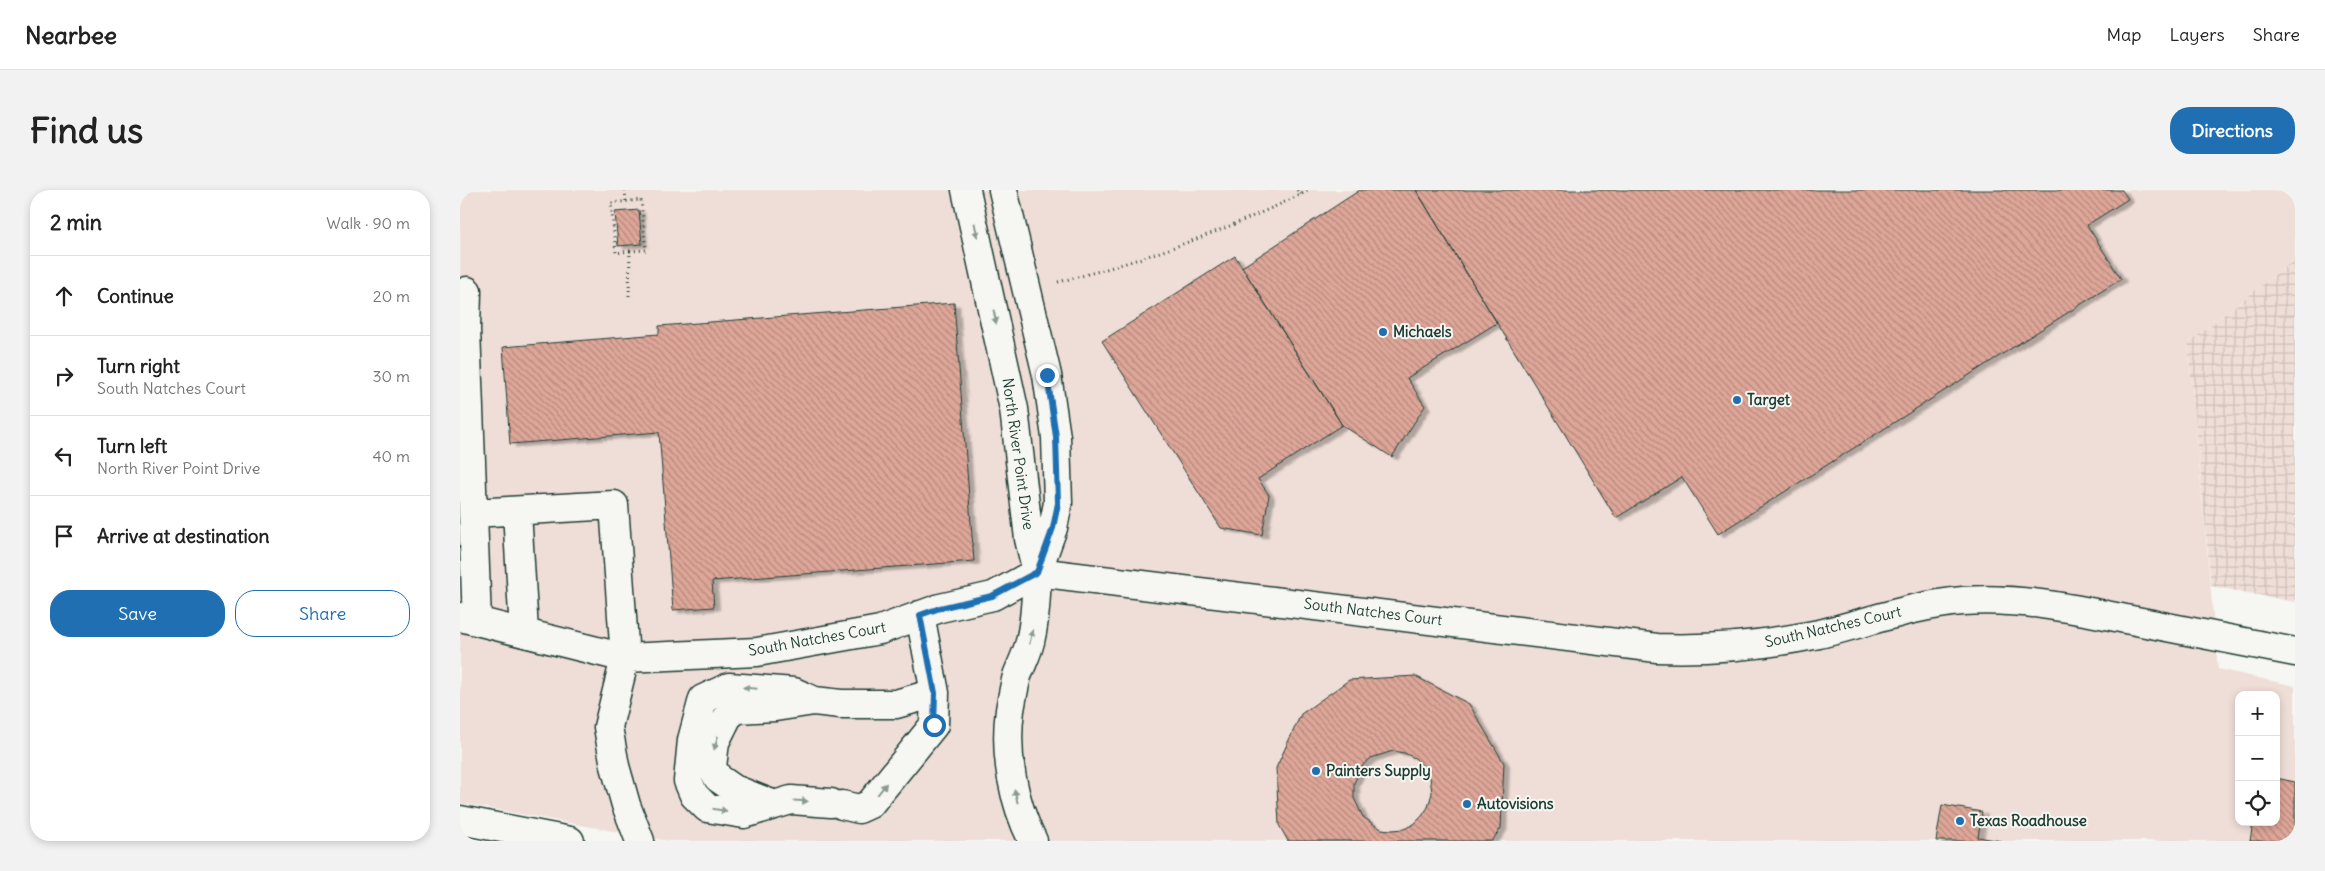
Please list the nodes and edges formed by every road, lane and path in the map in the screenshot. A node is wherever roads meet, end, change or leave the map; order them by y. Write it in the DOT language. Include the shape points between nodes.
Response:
graph roads {
  1 [pos="625,190"];
  2 [pos="966,190"];
  3 [pos="1003,190"];
  4 [pos="1297,190"];
  5 [pos="1310,190"];
  6 [pos="1301,194"];
  7 [pos="626,202"];
  8 [pos="630,251"];
  9 [pos="1058,282"];
  10 [pos="467,290"];
  11 [pos="629,296"];
  12 [pos="517,511"];
  13 [pos="473,513"];
  14 [pos="1037,572"];
  15 [pos="920,615"];
  16 [pos="468,619"];
  17 [pos="524,632"];
  18 [pos="2295,652"];
  19 [pos="625,658"];
  20 [pos="935,693"];
  21 [pos="460,820"];
  22 [pos="570,841"];
  23 [pos="640,841"];
  24 [pos="1033,841"];
  1 -- 7 [label="path"];
  2 -- 14 [label="main road, North River Point Drive, one-way" via="1014,409 1029,539"];
  3 -- 14 [label="main road, North River Point Drive" via="1047,375 1056,437 1058,503"];
  4 -- 6 [label="path"];
  5 -- 6 [label="path"];
  6 -- 9 [label="path" via="1196,241 1108,270"];
  7 -- 8 [label="path" via="611,203 616,253"];
  7 -- 8 [label="path" via="641,200 646,250"];
  8 -- 11 [label="path"];
  10 -- 13 [label="main road"];
  12 -- 13 [label="main road"];
  12 -- 17 [label="main road"];
  12 -- 19 [label="main road" via="614,505"];
  13 -- 16 [label="main road"];
  14 -- 15 [label="main road, South Natches Court" via="992,596"];
  14 -- 18 [label="main road, South Natches Court" via="1657,648 1704,650 1772,643 1929,606 1997,600 2060,607"];
  24 -- 14 [label="main road, one-way" via="1021,817 1009,746 1010,712 1036,607"];
  15 -- 19 [label="main road, South Natches Court" via="880,630 757,652"];
  15 -- 20 [label="main road"];
  16 -- 17 [label="main road, South Natches Court"];
  17 -- 19 [label="main road, South Natches Court"];
  19 -- 23 [label="main road" via="608,727 617,774"];
  20 -- 20 [label="main road, one-way" via="896,704 841,704 814,701 794,692 729,687 703,700 692,740 688,781 694,795 707,808 744,814 791,800 858,809 870,804 934,725"];
  21 -- 22 [label="main road"];
}
